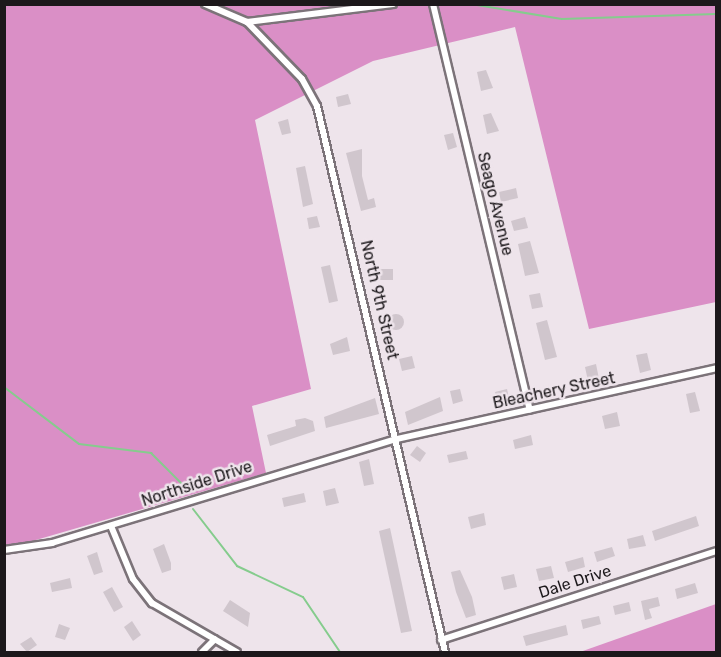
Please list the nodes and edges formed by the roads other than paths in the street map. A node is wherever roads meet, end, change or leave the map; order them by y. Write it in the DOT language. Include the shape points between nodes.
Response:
graph roads {
  1 [pos="205,4"];
  2 [pos="393,4"];
  3 [pos="433,4"];
  4 [pos="247,22"];
  5 [pos="717,368"];
  6 [pos="530,410"];
  7 [pos="397,439"];
  8 [pos="111,526"];
  9 [pos="4,550"];
  10 [pos="717,550"];
  11 [pos="215,639"];
  12 [pos="441,640"];
  13 [pos="202,652"];
  14 [pos="237,652"];
  15 [pos="445,652"];
  1 -- 4 [label="street, North 9th Street"];
  2 -- 4 [label="street"];
  3 -- 6 [label="street, Seago Avenue"];
  4 -- 7 [label="street, North 9th Street" via="302,79 317,106"];
  5 -- 6 [label="street, Bleachery Street"];
  6 -- 7 [label="street, Bleachery Street"];
  7 -- 8 [label="street, Northside Drive"];
  7 -- 12 [label="street, North 9th Street"];
  8 -- 9 [label="street, Northside Drive"];
  8 -- 11 [label="street" via="133,579 152,603"];
  10 -- 12 [label="street, Dale Drive"];
  11 -- 13 [label="street"];
  11 -- 14 [label="street"];
  12 -- 15 [label="street, North 9th Street"];
}
